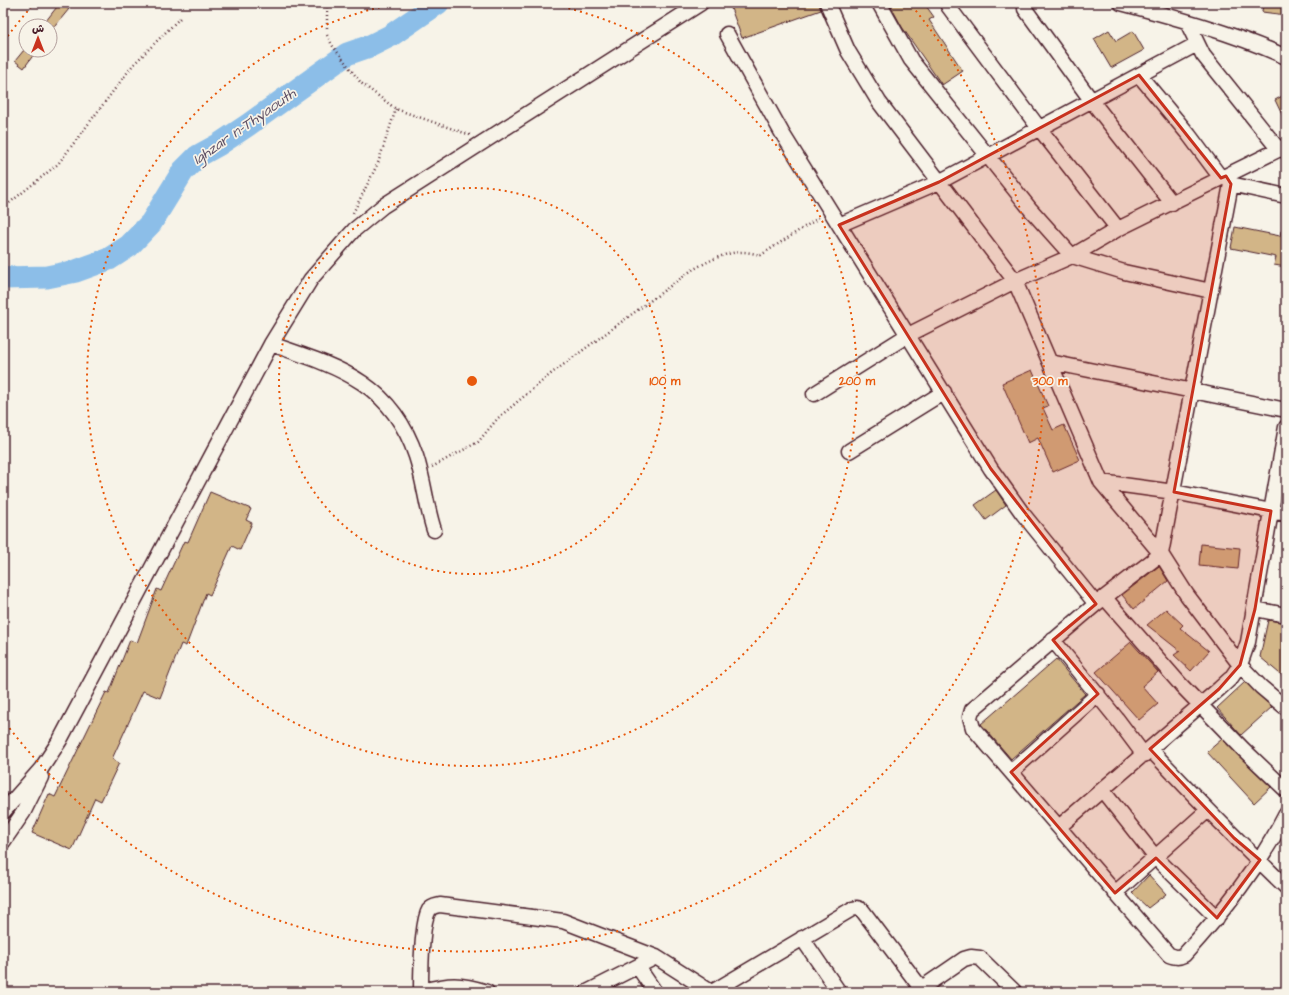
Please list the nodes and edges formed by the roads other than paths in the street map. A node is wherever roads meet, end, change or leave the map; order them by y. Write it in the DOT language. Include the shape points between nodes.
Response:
graph roads {
  1 [pos="701,3"];
  2 [pos="827,3"];
  3 [pos="879,3"];
  4 [pos="1121,3"];
  5 [pos="948,6"];
  6 [pos="1026,9"];
  7 [pos="1187,22"];
  8 [pos="727,34"];
  9 [pos="1197,44"];
  10 [pos="1286,57"];
  11 [pos="1139,75"];
  12 [pos="1091,100"];
  13 [pos="1039,128"];
  14 [pos="1282,148"];
  15 [pos="989,156"];
  16 [pos="1226,179"];
  17 [pos="939,182"];
  18 [pos="1286,196"];
  19 [pos="1172,203"];
  20 [pos="839,225"];
  21 [pos="1118,229"];
  22 [pos="1072,256"];
  23 [pos="1015,281"];
  24 [pos="1211,291"];
  25 [pos="908,335"];
  26 [pos="271,344"];
  27 [pos="1050,362"];
  28 [pos="1191,390"];
  29 [pos="944,392"];
  30 [pos="814,394"];
  31 [pos="1286,410"];
  32 [pos="1286,427"];
  33 [pos="849,451"];
  34 [pos="1101,482"];
  35 [pos="1174,492"];
  36 [pos="1271,511"];
  37 [pos="1286,514"];
  38 [pos="434,530"];
  39 [pos="1161,554"];
  40 [pos="1100,601"];
  41 [pos="1255,608"];
  42 [pos="1286,614"];
  43 [pos="1053,640"];
  44 [pos="1240,665"];
  45 [pos="1098,694"];
  46 [pos="1200,705"];
  47 [pos="1286,708"];
  48 [pos="1146,752"];
  49 [pos="50,756"];
  50 [pos="1011,772"];
  51 [pos="1286,790"];
  52 [pos="1103,791"];
  53 [pos="1208,810"];
  54 [pos="3,812"];
  55 [pos="1286,814"];
  56 [pos="1059,827"];
  57 [pos="3,842"];
  58 [pos="1156,858"];
  59 [pos="1260,860"];
  60 [pos="1286,887"];
  61 [pos="1115,893"];
  62 [pos="1217,918"];
  63 [pos="802,938"];
  64 [pos="656,957"];
  65 [pos="638,967"];
  66 [pos="919,990"];
  67 [pos="421,992"];
  68 [pos="487,992"];
  69 [pos="588,992"];
  70 [pos="655,992"];
  71 [pos="711,992"];
  72 [pos="839,992"];
  73 [pos="1015,992"];
  1 -- 26 [label="street" via="383,206 354,230 311,279"];
  2 -- 17 [label="street" via="848,51 879,102"];
  3 -- 15 [label="street" via="911,60"];
  4 -- 7 [label="street"];
  5 -- 13 [label="street"];
  6 -- 12 [label="street"];
  7 -- 9 [label="street"];
  7 -- 10 [label="street" via="1258,44"];
  8 -- 20 [label="street" via="782,133"];
  9 -- 11 [label="street"];
  9 -- 14 [label="street" via="1226,84"];
  11 -- 12 [label="street"];
  11 -- 16 [label="street"];
  12 -- 13 [label="street"];
  12 -- 19 [label="street"];
  13 -- 15 [label="street"];
  13 -- 21 [label="street"];
  14 -- 16 [label="street"];
  15 -- 17 [label="street"];
  15 -- 22 [label="street" via="1031,210"];
  16 -- 18 [label="street"];
  16 -- 19 [label="street"];
  16 -- 24 [label="street"];
  17 -- 20 [label="street"];
  17 -- 23 [label="street"];
  19 -- 21 [label="street"];
  20 -- 25 [label="street"];
  21 -- 22 [label="street"];
  22 -- 23 [label="street"];
  22 -- 24 [label="street" via="1124,272"];
  23 -- 25 [label="street"];
  23 -- 27 [label="street"];
  24 -- 28 [label="street"];
  25 -- 29 [label="street"];
  25 -- 30 [label="street"];
  26 -- 38 [label="street" via="329,364 354,377 376,393 398,417 415,455"];
  26 -- 49 [label="street"];
  27 -- 28 [label="street"];
  27 -- 34 [label="street"];
  28 -- 31 [label="street"];
  28 -- 35 [label="street"];
  29 -- 33 [label="street"];
  29 -- 40 [label="street" via="1023,514"];
  32 -- 36 [label="street"];
  34 -- 35 [label="street"];
  34 -- 39 [label="street"];
  35 -- 36 [label="street"];
  35 -- 39 [label="street"];
  36 -- 37 [label="street"];
  36 -- 41 [label="street"];
  39 -- 40 [label="street"];
  39 -- 44 [label="street"];
  40 -- 43 [label="street"];
  40 -- 46 [label="street"];
  41 -- 42 [label="street"];
  41 -- 44 [label="street"];
  43 -- 45 [label="street"];
  43 -- 50 [label="street" via="972,710 970,717 973,728"];
  44 -- 46 [label="street" via="1230,678"];
  44 -- 47 [label="street"];
  45 -- 48 [label="street"];
  45 -- 50 [label="street"];
  46 -- 48 [label="street"];
  46 -- 51 [label="street"];
  48 -- 52 [label="street"];
  48 -- 53 [label="street"];
  49 -- 54 [label="street"];
  49 -- 57 [label="street" via="23,813"];
  50 -- 56 [label="street"];
  52 -- 56 [label="street"];
  52 -- 58 [label="street"];
  53 -- 58 [label="street"];
  53 -- 59 [label="street" via="1234,838"];
  55 -- 59 [label="street"];
  56 -- 61 [label="street"];
  58 -- 61 [label="street"];
  58 -- 62 [label="street"];
  59 -- 60 [label="street"];
  59 -- 62 [label="street"];
  61 -- 62 [label="street" via="1169,955 1174,957 1184,955"];
  63 -- 66 [label="street" via="852,909 862,910"];
  63 -- 71 [label="street"];
  63 -- 72 [label="street"];
  64 -- 65 [label="street"];
  64 -- 67 [label="street" via="563,921 440,905 428,911 423,940"];
  64 -- 71 [label="street"];
  65 -- 69 [label="street"];
  65 -- 70 [label="street"];
  66 -- 73 [label="street" via="964,959 972,957 980,958"];
  67 -- 68 [label="street" via="448,984 468,986"];
}
